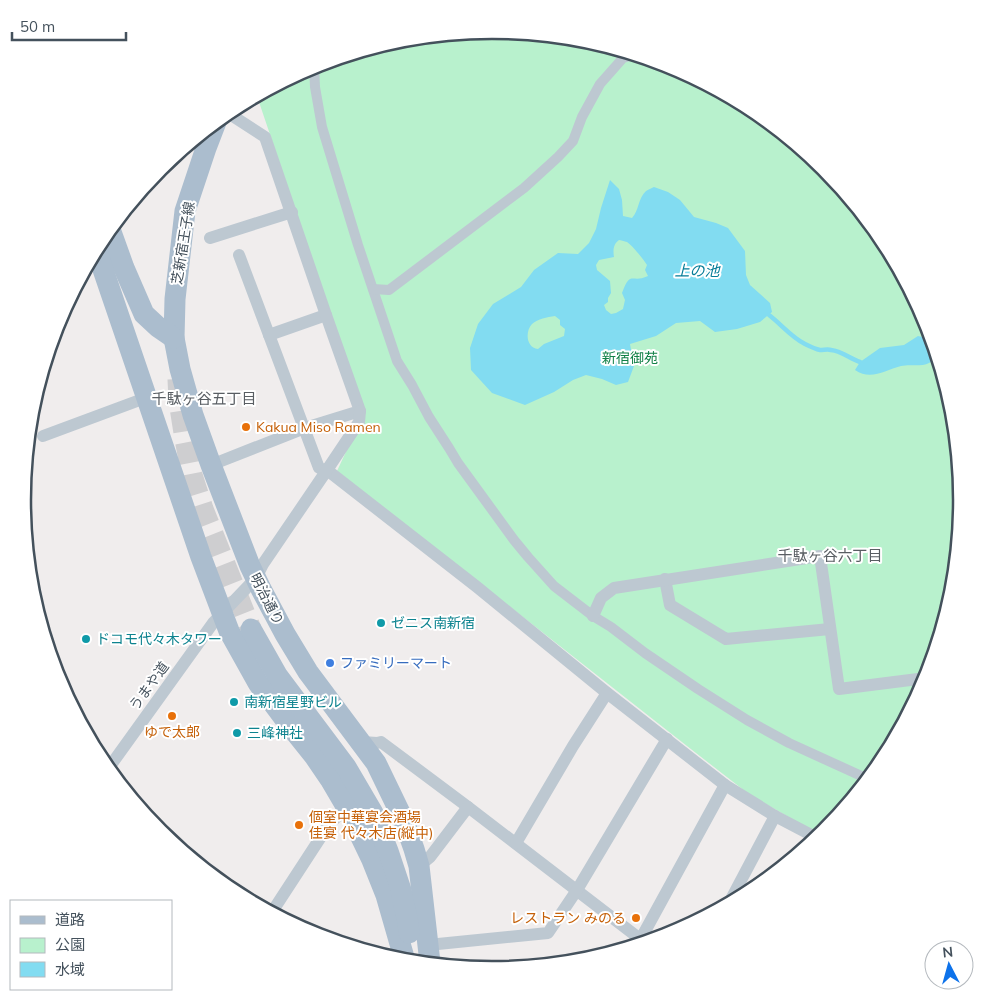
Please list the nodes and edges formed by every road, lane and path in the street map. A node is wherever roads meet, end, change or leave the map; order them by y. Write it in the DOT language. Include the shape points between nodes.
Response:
graph roads {
  1 [pos="622,59"];
  2 [pos="314,75"];
  3 [pos="236,117"];
  4 [pos="211,135"];
  5 [pos="292,212"];
  6 [pos="113,238"];
  7 [pos="210,238"];
  8 [pos="239,255"];
  9 [pos="100,259"];
  10 [pos="374,289"];
  11 [pos="326,315"];
  12 [pos="269,335"];
  13 [pos="174,338"];
  14 [pos="148,398"];
  15 [pos="360,410"];
  16 [pos="305,428"];
  17 [pos="43,436"];
  18 [pos="211,465"];
  19 [pos="328,470"];
  20 [pos="256,578"];
  21 [pos="665,579"];
  22 [pos="222,613"];
  23 [pos="593,616"];
  24 [pos="251,629"];
  25 [pos="830,629"];
  26 [pos="917,679"];
  27 [pos="607,693"];
  28 [pos="667,739"];
  29 [pos="362,742"];
  30 [pos="113,761"];
  31 [pos="861,776"];
  32 [pos="725,785"];
  33 [pos="468,807"];
  34 [pos="347,808"];
  35 [pos="775,816"];
  36 [pos="809,834"];
  37 [pos="516,843"];
  38 [pos="419,866"];
  39 [pos="577,890"];
  40 [pos="736,891"];
  41 [pos="276,906"];
  42 [pos="645,934"];
  43 [pos="635,937"];
  44 [pos="402,952"];
  45 [pos="411,954"];
  46 [pos="429,954"];
  1 -- 10 [label="street" via="600,84 582,117 574,141 558,157 524,188 388,290"];
  2 -- 10 [label="street" via="322,127"];
  3 -- 5 [label="street" via="266,137"];
  4 -- 13 [label="main road, 芝新宿王子線" via="185,211"];
  5 -- 7 [label="street"];
  5 -- 11 [label="street"];
  6 -- 13 [label="main road" via="144,314"];
  8 -- 12 [label="street"];
  9 -- 14 [label="main road"];
  10 -- 23 [label="street" via="397,361 458,463 528,557 554,586"];
  11 -- 12 [label="street"];
  11 -- 15 [label="street"];
  12 -- 16 [label="street"];
  13 -- 18 [label="main road, 明治通り" via="182,378"];
  14 -- 17 [label="street"];
  14 -- 22 [label="main road"];
  15 -- 16 [label="street"];
  15 -- 19 [label="street, うまや道" via="359,422"];
  16 -- 18 [label="street"];
  16 -- 19 [label="street" via="319,468"];
  18 -- 20 [label="main road, 明治通り"];
  19 -- 20 [label="street, うまや道"];
  19 -- 27 [label="street"];
  20 -- 22 [label="street, うまや道"];
  20 -- 29 [label="main road, 明治通り" via="308,672"];
  21 -- 23 [label="street" via="614,588 601,598"];
  21 -- 25 [label="street" via="670,605 726,639"];
  21 -- 25 [label="street" via="820,556"];
  22 -- 30 [label="street, うまや道"];
  22 -- 34 [label="main road" via="258,683 316,757"];
  23 -- 31 [label="street" via="747,720"];
  24 -- 45 [label="main road" via="277,675 346,767 373,813 401,890"];
  25 -- 26 [label="street" via="839,689"];
  27 -- 28 [label="street"];
  27 -- 37 [label="street"];
  28 -- 32 [label="street"];
  28 -- 39 [label="street"];
  29 -- 33 [label="street" via="381,742"];
  29 -- 38 [label="main road, 明治通り" via="376,762 396,804"];
  32 -- 35 [label="street"];
  32 -- 42 [label="street"];
  33 -- 37 [label="street"];
  33 -- 38 [label="street" via="430,857"];
  34 -- 41 [label="street" via="330,823"];
  34 -- 44 [label="main road" via="386,895"];
  35 -- 36 [label="street"];
  35 -- 40 [label="street"];
  37 -- 39 [label="street"];
  38 -- 46 [label="main road, 明治通り"];
  39 -- 43 [label="street"];
  39 -- 46 [label="street" via="548,933"];
}
